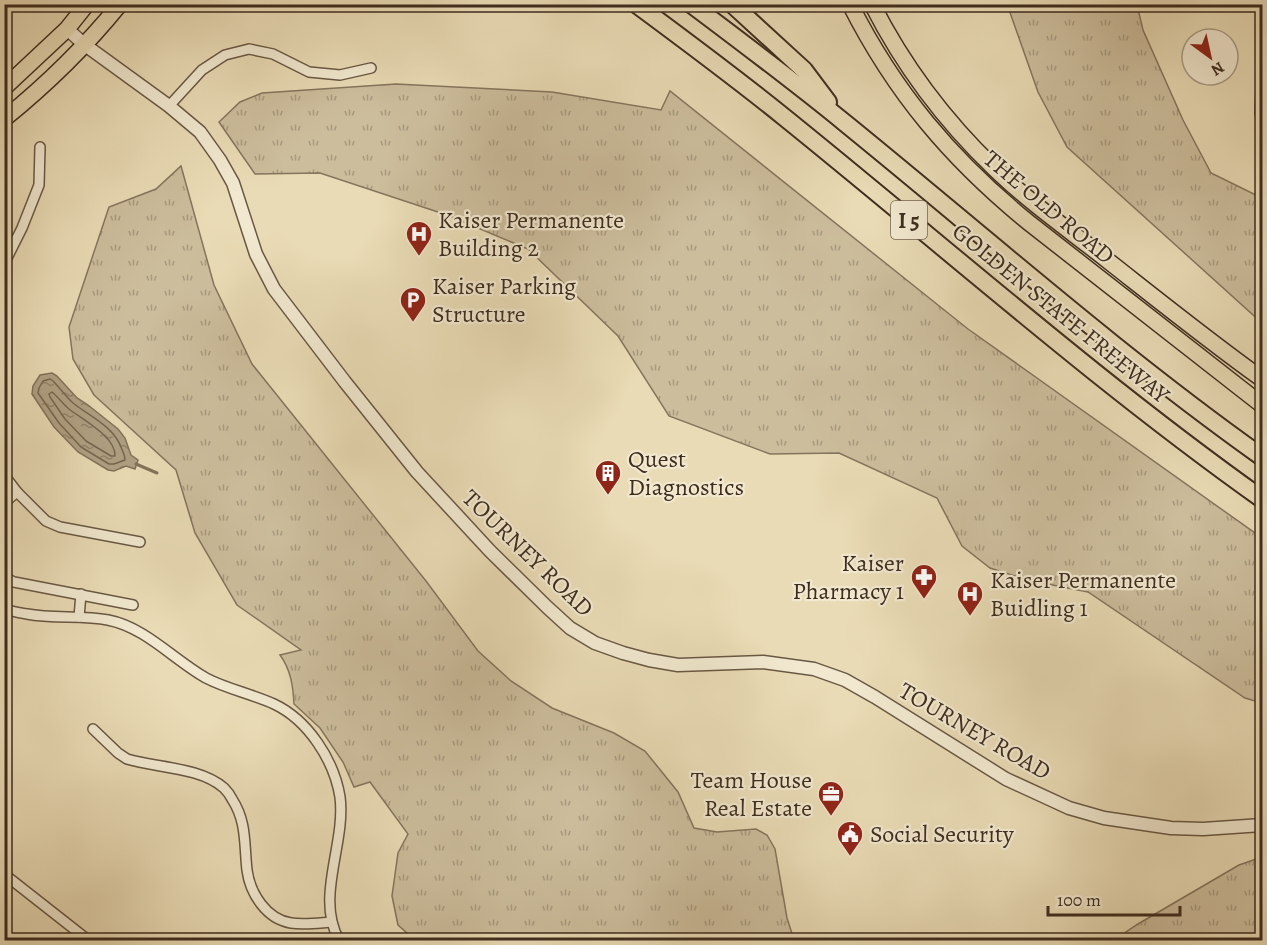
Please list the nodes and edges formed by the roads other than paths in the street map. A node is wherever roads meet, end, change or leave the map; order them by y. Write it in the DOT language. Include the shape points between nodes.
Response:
graph roads {
  1 [pos="87,4"];
  2 [pos="120,4"];
  3 [pos="636,4"];
  4 [pos="691,4"];
  5 [pos="732,4"];
  6 [pos="850,4"];
  7 [pos="873,4"];
  8 [pos="67,29"];
  9 [pos="85,45"];
  10 [pos="370,68"];
  11 [pos="1263,70"];
  12 [pos="4,88"];
  13 [pos="169,106"];
  14 [pos="4,118"];
  15 [pos="1262,120"];
  16 [pos="844,122"];
  17 [pos="40,147"];
  18 [pos="4,264"];
  19 [pos="1263,379"];
  20 [pos="1263,405"];
  21 [pos="1263,457"];
  22 [pos="4,476"];
  23 [pos="17,492"];
  24 [pos="1263,499"];
  25 [pos="4,503"];
  26 [pos="140,542"];
  27 [pos="4,577"];
  28 [pos="81,594"];
  29 [pos="133,605"];
  30 [pos="4,609"];
  31 [pos="79,617"];
  32 [pos="93,729"];
  33 [pos="1263,825"];
  34 [pos="4,874"];
  35 [pos="332,922"];
  36 [pos="88,940"];
  37 [pos="339,940"];
  1 -- 8 [label="main road"];
  2 -- 9 [label="main road"];
  3 -- 24 [label="highway, GOLDEN STATE FREEWAY / I 5" via="782,115 1127,399"];
  4 -- 16 [label="highway, GOLDEN STATE FREEWAY / I 5"];
  5 -- 16 [label="highway" via="804,70"];
  6 -- 20 [label="main road, THE OLD ROAD" via="897,84 970,172 1051,241"];
  7 -- 19 [label="main road, THE OLD ROAD" via="931,98 994,168"];
  8 -- 9 [label="street, TOURNEY ROAD"];
  8 -- 12 [label="main road"];
  9 -- 13 [label="street, TOURNEY ROAD"];
  9 -- 14 [label="main road"];
  10 -- 13 [label="street" via="340,75 309,72 273,54 249,49 225,55 202,70"];
  11 -- 15 [label="street"];
  13 -- 33 [label="street, TOURNEY ROAD" via="200,132 220,160 233,183 256,254 274,289 338,373 425,480 490,551 570,628 595,643 649,660 678,665 763,662 814,669 845,680 1006,779 1069,808 1171,828"];
  16 -- 21 [label="highway, GOLDEN STATE FREEWAY / I 5" via="1098,331"];
  17 -- 18 [label="street" via="39,185"];
  22 -- 23 [label="street"];
  23 -- 25 [label="street"];
  23 -- 26 [label="street" via="46,521 60,527"];
  27 -- 28 [label="street"];
  28 -- 29 [label="street"];
  28 -- 31 [label="street"];
  30 -- 31 [label="street" via="27,615"];
  31 -- 35 [label="street" via="110,620 133,629 206,678 276,705 311,735 325,752 340,796 341,822 332,874"];
  32 -- 35 [label="street" via="127,759 195,773 224,788 242,818 247,872 260,904 272,916 288,923"];
  34 -- 36 [label="street"];
  35 -- 37 [label="street"];
}
